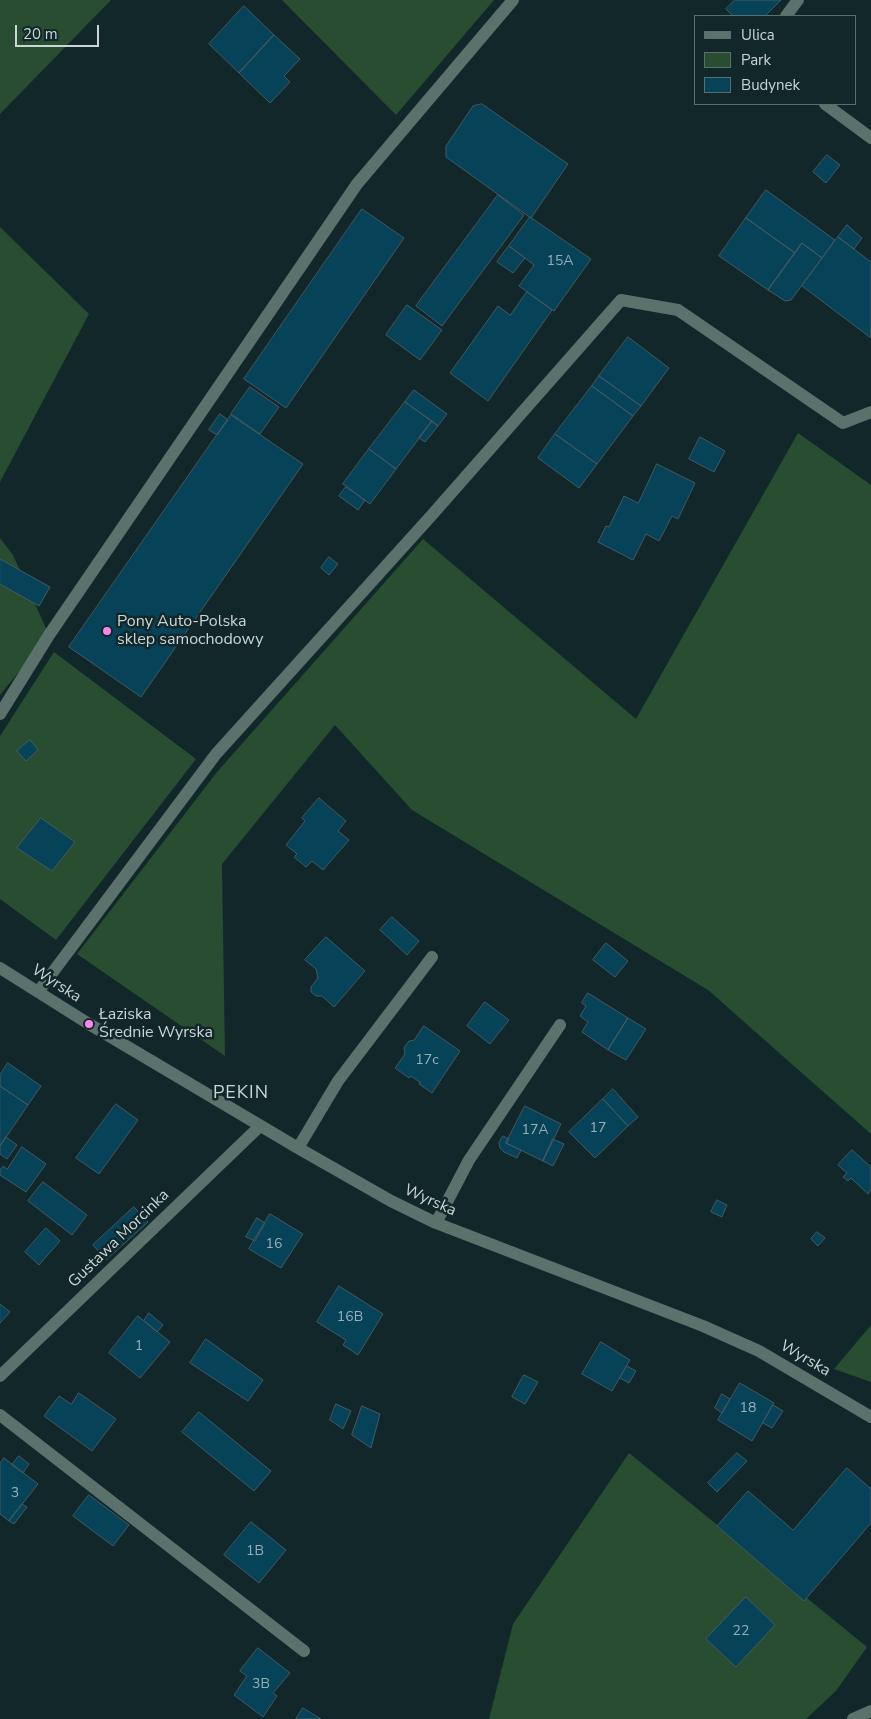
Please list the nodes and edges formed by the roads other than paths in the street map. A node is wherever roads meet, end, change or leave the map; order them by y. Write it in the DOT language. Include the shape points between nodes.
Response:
graph roads {
  1 [pos="513,0"];
  2 [pos="798,0"];
  3 [pos="787,15"];
  4 [pos="826,105"];
  5 [pos="871,138"];
  6 [pos="871,412"];
  7 [pos="0,714"];
  8 [pos="432,958"];
  9 [pos="0,968"];
  10 [pos="38,992"];
  11 [pos="560,1025"];
  12 [pos="260,1126"];
  13 [pos="298,1148"];
  14 [pos="436,1223"];
  15 [pos="0,1376"];
  16 [pos="0,1415"];
  17 [pos="871,1417"];
  18 [pos="304,1651"];
  19 [pos="871,1711"];
  20 [pos="854,1719"];
  1 -- 7 [label="street" via="356,184 49,635"];
  2 -- 3 [label="street"];
  4 -- 5 [label="street"];
  6 -- 10 [label="street" via="843,423 678,310 621,300 216,754"];
  8 -- 13 [label="street" via="338,1081"];
  9 -- 10 [label="street, Wyrska"];
  10 -- 12 [label="street, Wyrska"];
  11 -- 14 [label="street" via="469,1160"];
  12 -- 13 [label="street, Wyrska"];
  12 -- 15 [label="street, Gustawa Morcinka"];
  13 -- 14 [label="street, Wyrska" via="391,1202"];
  14 -- 17 [label="street, Wyrska" via="719,1333 759,1351"];
  16 -- 18 [label="street"];
  19 -- 20 [label="street"];
}
